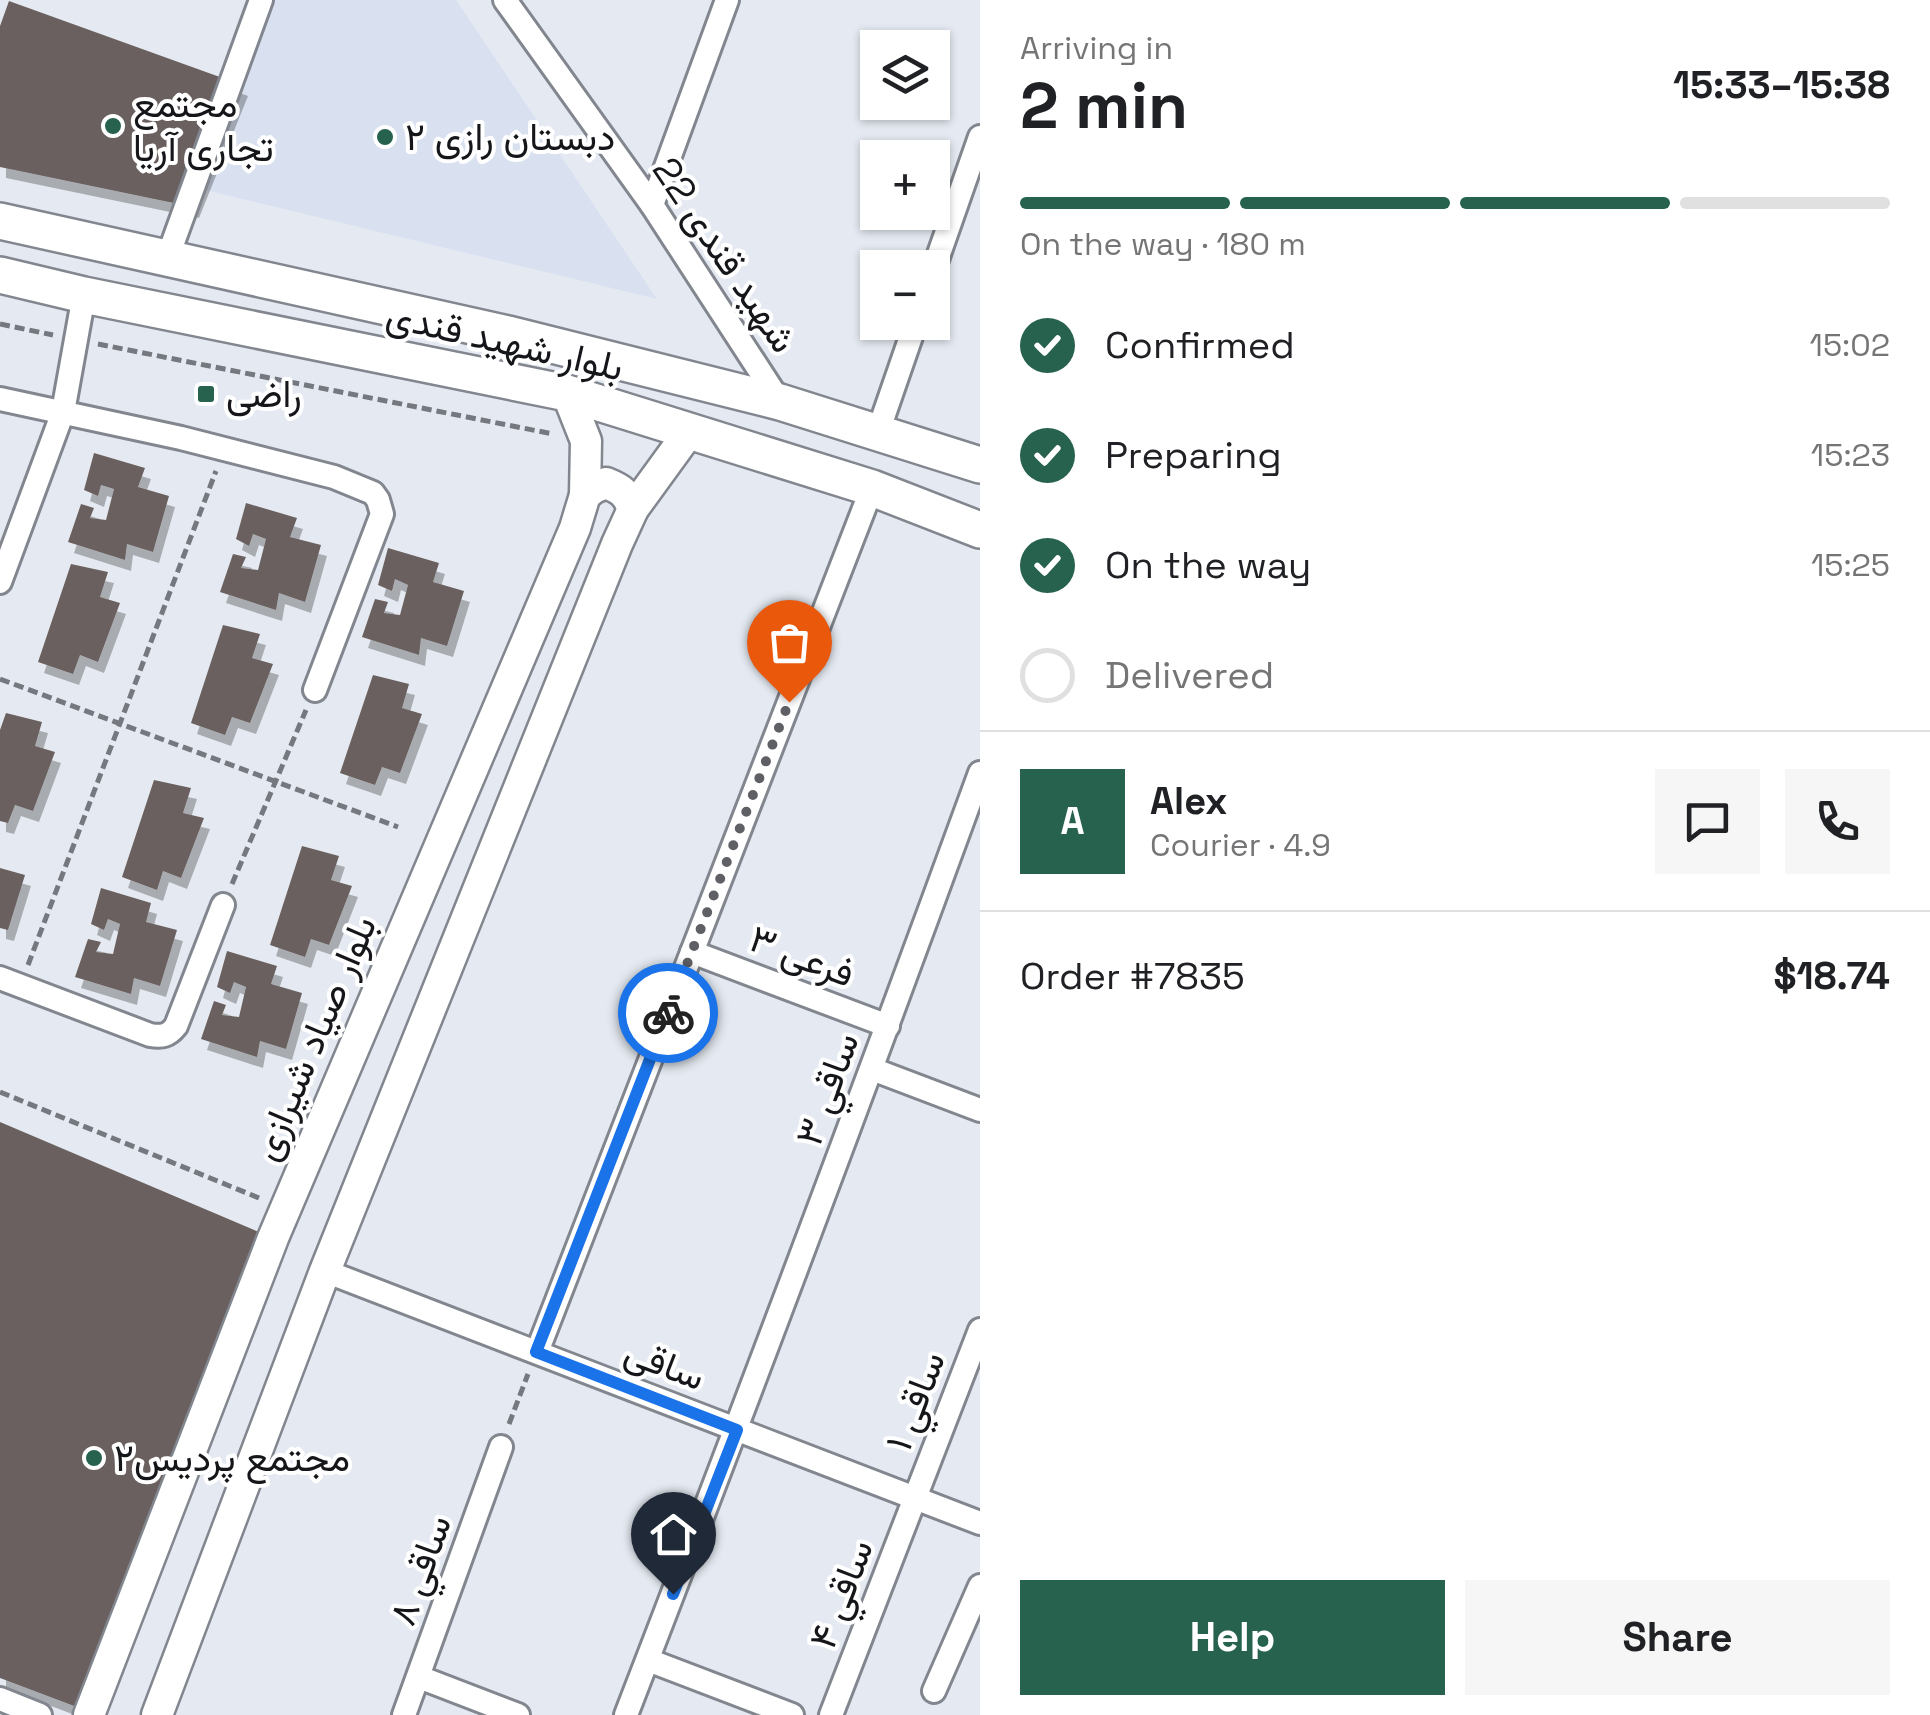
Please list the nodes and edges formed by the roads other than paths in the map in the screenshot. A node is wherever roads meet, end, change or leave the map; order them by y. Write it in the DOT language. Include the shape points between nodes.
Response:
graph roads {
  1 [pos="261,0"];
  2 [pos="505,0"];
  3 [pos="727,0"];
  4 [pos="980,137"];
  5 [pos="652,205"];
  6 [pos="0,221"];
  7 [pos="940,250"];
  8 [pos="167,259"];
  9 [pos="0,276"];
  10 [pos="84,295"];
  11 [pos="910,340"];
  12 [pos="567,393"];
  13 [pos="0,399"];
  14 [pos="780,402"];
  15 [pos="62,412"];
  16 [pos="688,432"];
  17 [pos="878,432"];
  18 [pos="980,466"];
  19 [pos="872,488"];
  20 [pos="585,494"];
  21 [pos="632,509"];
  22 [pos="980,530"];
  23 [pos="3,566"];
  24 [pos="315,690"];
  25 [pos="980,772"];
  26 [pos="223,905"];
  27 [pos="692,952"];
  28 [pos="10,982"];
  29 [pos="888,1026"];
  30 [pos="872,1069"];
  31 [pos="980,1110"];
  32 [pos="325,1271"];
  33 [pos="980,1330"];
  34 [pos="536,1352"];
  35 [pos="737,1430"];
  36 [pos="501,1447"];
  37 [pos="916,1498"];
  38 [pos="980,1522"];
  39 [pos="980,1586"];
  40 [pos="648,1660"];
  41 [pos="419,1677"];
  42 [pos="934,1690"];
  43 [pos="0,1699"];
  44 [pos="40,1715"];
  45 [pos="89,1715"];
  46 [pos="157,1715"];
  47 [pos="404,1715"];
  48 [pos="518,1715"];
  49 [pos="626,1715"];
  50 [pos="792,1715"];
  51 [pos="831,1715"];
  1 -- 8 [label="street"];
  2 -- 5 [label="street, شهید قندی 22"];
  3 -- 5 [label="street"];
  4 -- 7 [label="street"];
  5 -- 14 [label="street, شهید قندی 22"];
  6 -- 8 [label="main road, بلوار شهید قندی"];
  8 -- 14 [label="main road, بلوار شهید قندی"];
  9 -- 10 [label="main road, بلوار شهید قندی"];
  10 -- 12 [label="main road, بلوار شهید قندی"];
  10 -- 15 [label="street"];
  11 -- 17 [label="street"];
  12 -- 16 [label="main road, بلوار شهید قندی"];
  12 -- 20 [label="main road, بلوار صیاد شیرازی" via="586,441"];
  13 -- 15 [label="street"];
  14 -- 17 [label="main road, بلوار شهید قندی"];
  15 -- 23 [label="street"];
  15 -- 24 [label="street" via="224,449 373,493 382,514"];
  16 -- 19 [label="main road, بلوار شهید قندی"];
  16 -- 21 [label="main road"];
  17 -- 18 [label="main road, بلوار شهید قندی"];
  19 -- 22 [label="main road, بلوار شهید قندی"];
  19 -- 27 [label="street"];
  20 -- 21 [label="main road" via="606,484 621,489"];
  20 -- 45 [label="main road, بلوار صیاد شیرازی" via="285,1209"];
  21 -- 32 [label="main road"];
  25 -- 29 [label="street, ساقي ۳"];
  26 -- 28 [label="street" via="170,1034 150,1035"];
  27 -- 29 [label="street, فرعی ۳"];
  27 -- 34 [label="street"];
  29 -- 30 [label="street, ساقي ۳"];
  30 -- 31 [label="street"];
  30 -- 35 [label="street, ساقي ۳"];
  32 -- 34 [label="street, ساقی"];
  32 -- 46 [label="main road"];
  33 -- 37 [label="street, ساقي ۱"];
  34 -- 35 [label="street, ساقی"];
  35 -- 37 [label="street, ساقی"];
  35 -- 40 [label="street, ساقي ۳"];
  36 -- 41 [label="street, ساقي ۸"];
  37 -- 38 [label="street, ساقی"];
  37 -- 51 [label="street, ساقي ۴"];
  39 -- 42 [label="street"];
  40 -- 49 [label="street, ساقي ۳"];
  40 -- 50 [label="street"];
  41 -- 47 [label="street, ساقي ۸"];
  41 -- 48 [label="street"];
  43 -- 44 [label="street"];
}
